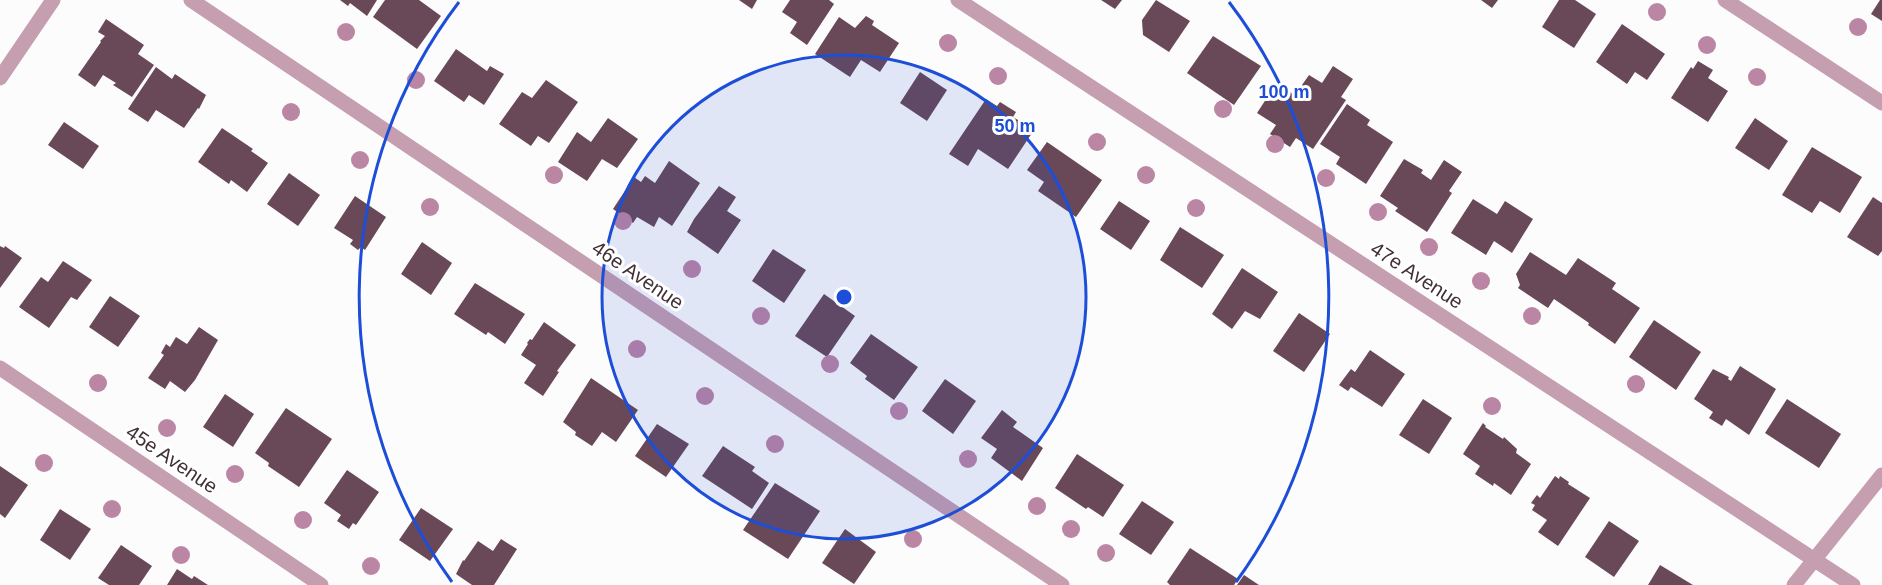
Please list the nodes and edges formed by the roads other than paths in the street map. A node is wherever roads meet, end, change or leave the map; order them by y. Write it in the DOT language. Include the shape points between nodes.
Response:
graph roads {
  1 [pos="53,0"];
  2 [pos="190,0"];
  3 [pos="958,0"];
  4 [pos="1725,0"];
  5 [pos="0,78"];
  6 [pos="1882,103"];
  7 [pos="0,368"];
  8 [pos="1882,475"];
  9 [pos="1814,560"];
  10 [pos="321,585"];
  11 [pos="1062,585"];
  12 [pos="1794,585"];
  13 [pos="1853,585"];
  1 -- 5 [label="street"];
  2 -- 11 [label="street, 46e Avenue"];
  3 -- 9 [label="street, 47e Avenue"];
  4 -- 6 [label="street"];
  7 -- 10 [label="street, 45e Avenue"];
  8 -- 9 [label="street"];
  9 -- 12 [label="street"];
  9 -- 13 [label="street, 47e Avenue"];
}
